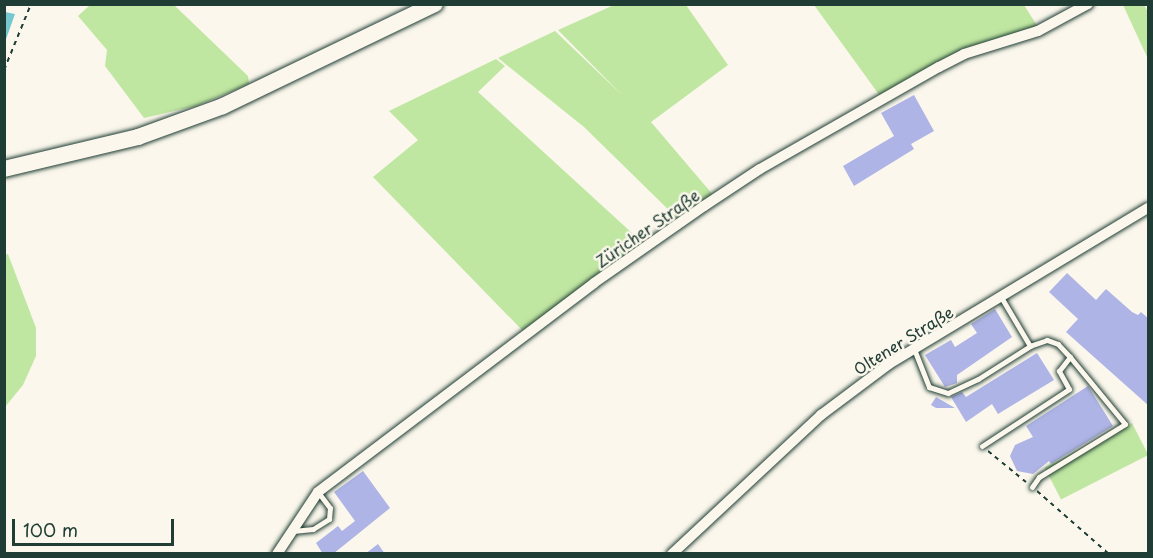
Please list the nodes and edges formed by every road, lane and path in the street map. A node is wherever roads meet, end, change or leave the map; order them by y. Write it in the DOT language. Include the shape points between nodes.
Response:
graph roads {
  1 [pos="31,4"];
  2 [pos="435,4"];
  3 [pos="1088,4"];
  4 [pos="4,69"];
  5 [pos="4,169"];
  6 [pos="1149,208"];
  7 [pos="1001,297"];
  8 [pos="1030,346"];
  9 [pos="914,349"];
  10 [pos="1070,357"];
  11 [pos="982,446"];
  12 [pos="1032,487"];
  13 [pos="318,492"];
  14 [pos="292,531"];
  15 [pos="277,554"];
  16 [pos="672,554"];
  17 [pos="1109,554"];
  1 -- 4 [label="path"];
  2 -- 5 [label="main road" via="223,106 138,137"];
  3 -- 13 [label="street, Züricher Straße" via="1038,31 948,62 760,169 594,283"];
  6 -- 7 [label="street, Oltener Straße"];
  7 -- 8 [label="lane"];
  7 -- 9 [label="street, Oltener Straße"];
  8 -- 9 [label="lane" via="948,393 929,387"];
  8 -- 10 [label="lane" via="1047,340 1058,344"];
  9 -- 16 [label="street, Oltener Straße" via="821,415"];
  10 -- 11 [label="lane" via="1059,371 1070,389"];
  10 -- 12 [label="lane" via="1125,424 1040,477"];
  11 -- 12 [label="path"];
  12 -- 17 [label="path"];
  13 -- 14 [label="street, Züricher Straße"];
  13 -- 14 [label="lane" via="330,508 329,519 313,529"];
  14 -- 15 [label="street, Züricher Straße"];
}
